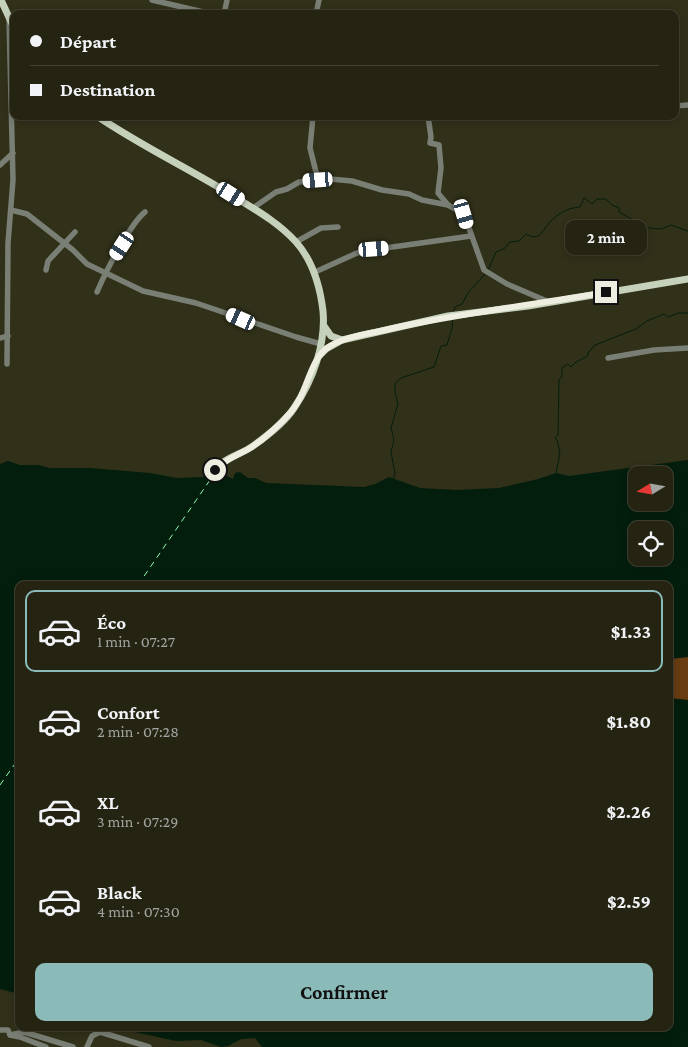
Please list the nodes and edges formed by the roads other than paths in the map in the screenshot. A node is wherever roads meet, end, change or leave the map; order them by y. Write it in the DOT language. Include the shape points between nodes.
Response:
graph roads {
  1 [pos="1,0"];
  2 [pos="152,0"];
  3 [pos="195,10"];
  4 [pos="9,17"];
  5 [pos="10,51"];
  6 [pos="12,120"];
  7 [pos="104,120"];
  8 [pos="313,120"];
  9 [pos="429,120"];
  10 [pos="13,153"];
  11 [pos="0,165"];
  12 [pos="318,180"];
  13 [pos="448,205"];
  14 [pos="253,208"];
  15 [pos="11,210"];
  16 [pos="145,212"];
  17 [pos="338,227"];
  18 [pos="75,232"];
  19 [pos="471,236"];
  20 [pos="296,242"];
  21 [pos="64,243"];
  22 [pos="46,270"];
  23 [pos="314,272"];
  24 [pos="105,274"];
  25 [pos="688,279"];
  26 [pos="97,292"];
  27 [pos="549,302"];
  28 [pos="324,326"];
  29 [pos="8,336"];
  30 [pos="0,338"];
  31 [pos="342,340"];
  32 [pos="321,344"];
  33 [pos="688,348"];
  34 [pos="317,358"];
  35 [pos="608,358"];
  36 [pos="7,364"];
  37 [pos="212,477"];
  38 [pos="0,1030"];
  39 [pos="19,1031"];
  40 [pos="22,1031"];
  41 [pos="10,1035"];
  42 [pos="46,1047"];
  43 [pos="72,1047"];
  44 [pos="87,1047"];
  45 [pos="149,1047"];
  1 -- 4 [label="main road"];
  2 -- 3 [label="street"];
  4 -- 5 [label="street"];
  6 -- 10 [label="street"];
  7 -- 14 [label="main road"];
  8 -- 12 [label="street" via="310,148"];
  9 -- 13 [label="street" via="430,143 439,145 438,193"];
  10 -- 11 [label="street"];
  10 -- 15 [label="street"];
  12 -- 13 [label="street" via="352,181"];
  12 -- 14 [label="street" via="299,182 276,192"];
  13 -- 19 [label="street" via="464,214"];
  14 -- 20 [label="main road"];
  15 -- 21 [label="street" via="27,214"];
  15 -- 29 [label="street"];
  16 -- 24 [label="street"];
  17 -- 20 [label="street" via="321,228"];
  18 -- 21 [label="street"];
  19 -- 23 [label="street" via="357,253"];
  19 -- 27 [label="street" via="484,270"];
  20 -- 23 [label="main road"];
  21 -- 22 [label="street" via="48,261"];
  21 -- 24 [label="street" via="86,264"];
  23 -- 28 [label="main road" via="321,293"];
  24 -- 26 [label="street"];
  24 -- 32 [label="street" via="144,292 196,303"];
  25 -- 27 [label="main road"];
  27 -- 31 [label="main road" via="451,316"];
  28 -- 31 [label="main road" via="331,336"];
  28 -- 32 [label="main road"];
  29 -- 30 [label="street"];
  29 -- 36 [label="street"];
  31 -- 34 [label="main road"];
  32 -- 34 [label="main road"];
  33 -- 35 [label="street"];
  34 -- 37 [label="main road" via="308,384 291,412 252,447 228,458"];
  38 -- 41 [label="street" via="8,1030"];
  39 -- 41 [label="street"];
  40 -- 43 [label="street"];
  41 -- 42 [label="street"];
  44 -- 45 [label="street" via="92,1036 100,1032"];
}
